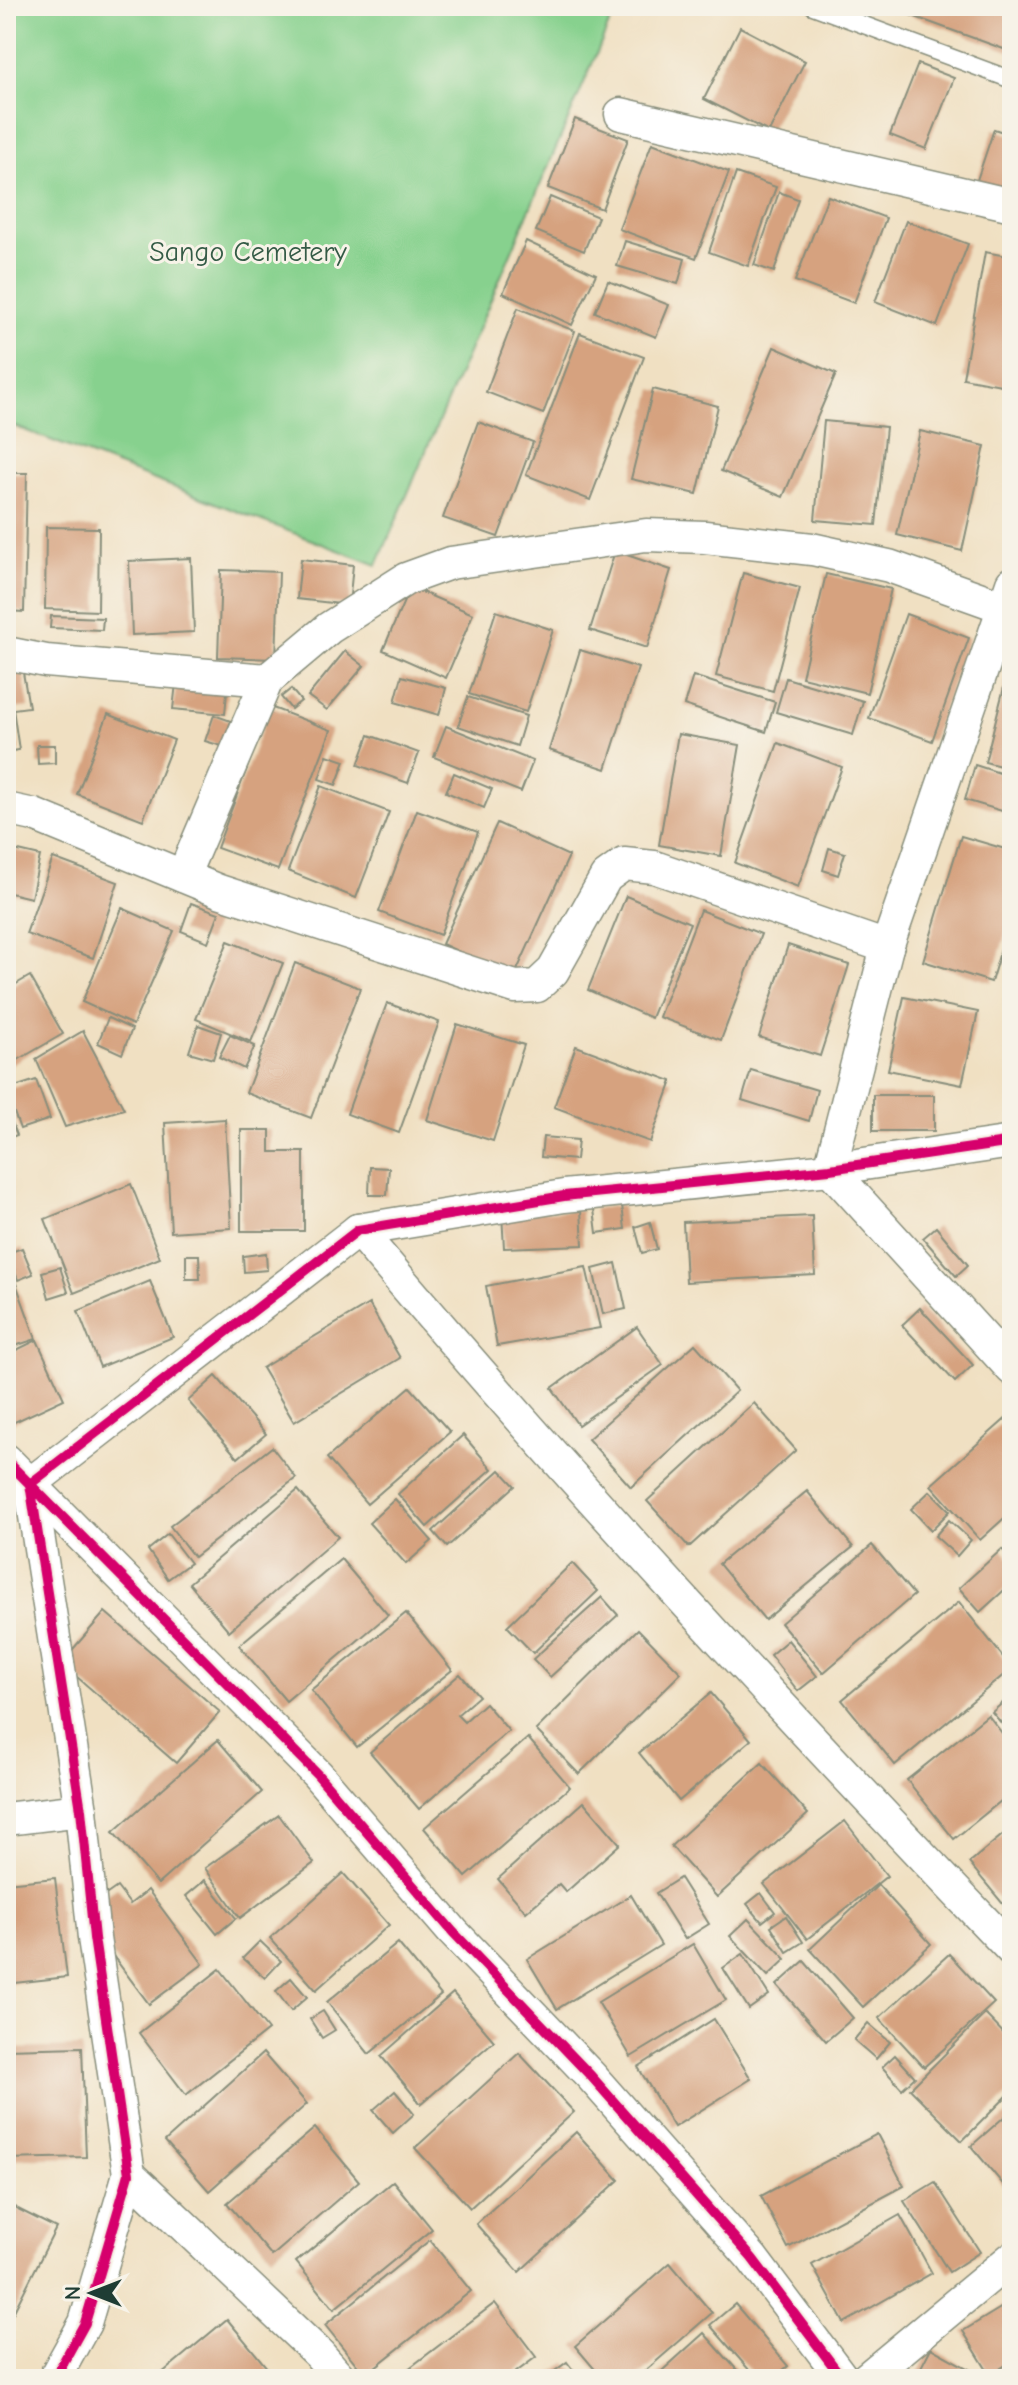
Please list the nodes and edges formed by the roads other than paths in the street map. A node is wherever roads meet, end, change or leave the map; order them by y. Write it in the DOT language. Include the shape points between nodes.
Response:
graph roads {
  1 [pos="813,6"];
  2 [pos="1012,80"];
  3 [pos="621,114"];
  4 [pos="1012,205"];
  5 [pos="1010,600"];
  6 [pos="6,653"];
  7 [pos="267,680"];
  8 [pos="6,809"];
  9 [pos="183,876"];
  10 [pos="887,947"];
  11 [pos="1012,1142"];
  12 [pos="830,1169"];
  13 [pos="358,1230"];
  14 [pos="1012,1369"];
  15 [pos="6,1460"];
  16 [pos="30,1484"];
  17 [pos="81,1810"];
  18 [pos="6,1819"];
  19 [pos="1012,1950"];
  20 [pos="129,2174"];
  21 [pos="1012,2258"];
  22 [pos="54,2379"];
  23 [pos="341,2379"];
  24 [pos="843,2379"];
  25 [pos="866,2379"];
  1 -- 2 [label="lane"];
  3 -- 4 [label="street"];
  5 -- 7 [label="street" via="812,549 646,535 450,563 406,579 329,628"];
  5 -- 10 [label="street"];
  6 -- 7 [label="street"];
  7 -- 9 [label="street"];
  8 -- 9 [label="street" via="34,815"];
  9 -- 10 [label="street" via="515,987 537,986 553,971 606,877 624,864 654,867"];
  10 -- 12 [label="street"];
  11 -- 12 [label="street"];
  12 -- 13 [label="street" via="564,1196"];
  12 -- 14 [label="street"];
  13 -- 16 [label="street"];
  13 -- 19 [label="street" via="514,1415"];
  15 -- 16 [label="street"];
  16 -- 17 [label="street"];
  16 -- 24 [label="street" via="317,1774 453,1932 591,2076 752,2258"];
  17 -- 18 [label="street"];
  17 -- 20 [label="street"];
  20 -- 22 [label="street" via="85,2323"];
  20 -- 23 [label="street"];
  21 -- 25 [label="street"];
}
